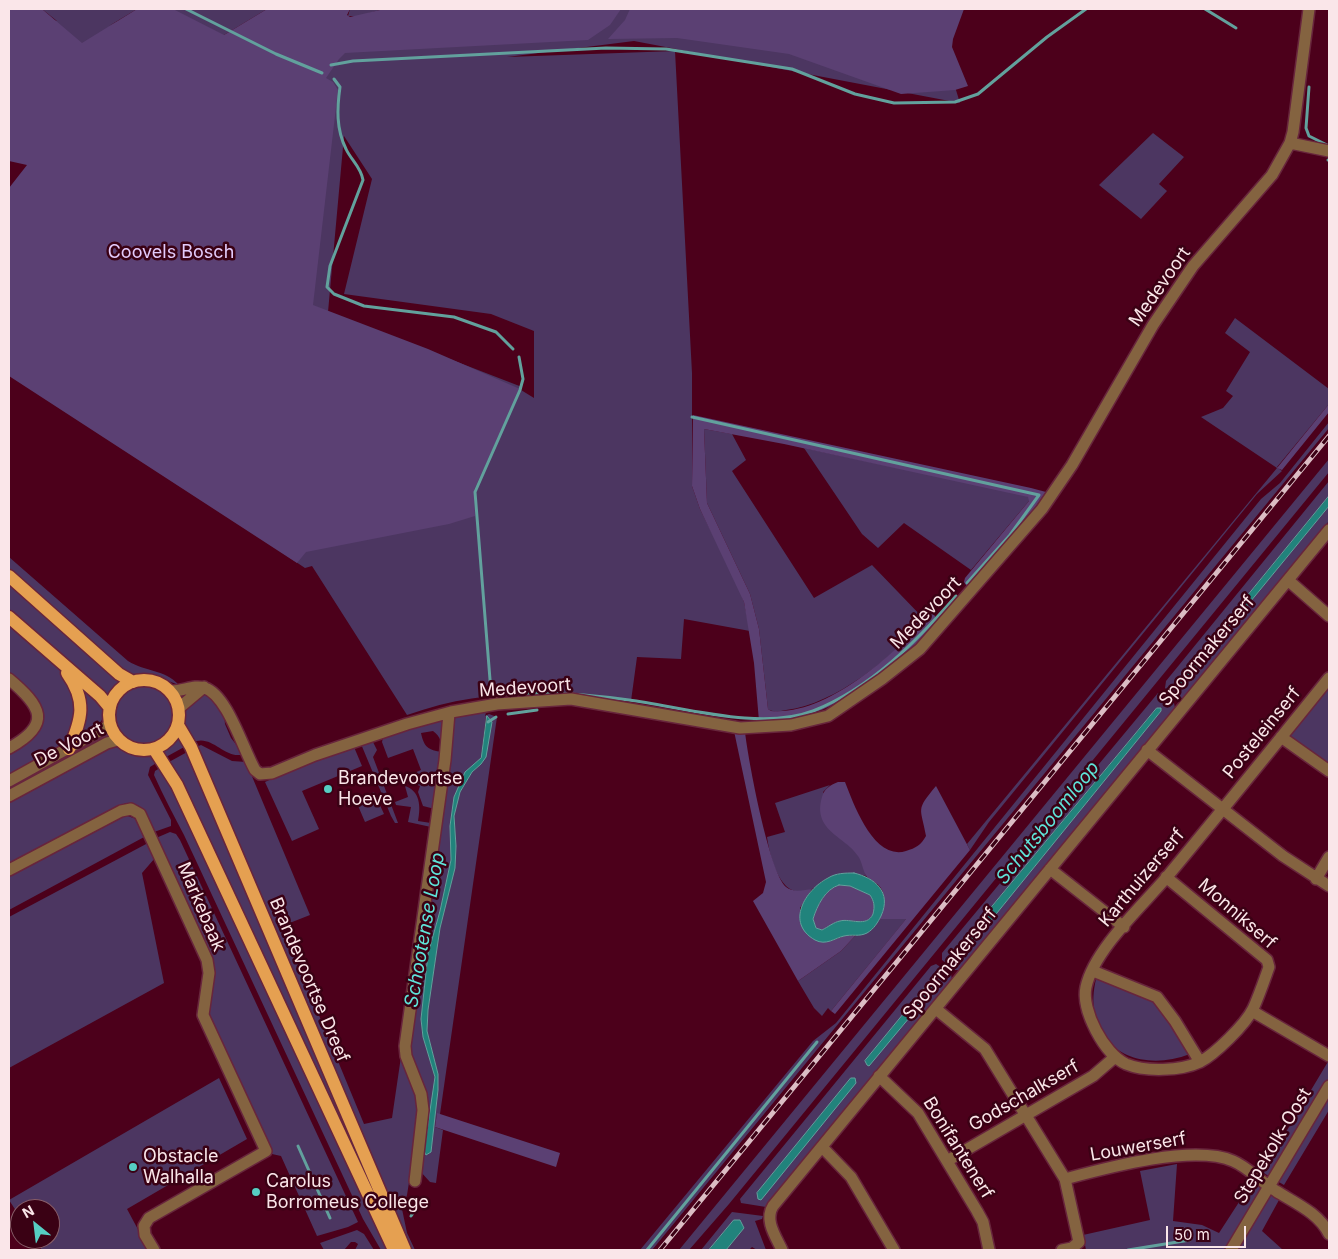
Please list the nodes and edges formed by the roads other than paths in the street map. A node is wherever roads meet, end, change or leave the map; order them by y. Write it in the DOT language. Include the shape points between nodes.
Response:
graph roads {
  1 [pos="1310,9"];
  2 [pos="1290,143"];
  3 [pos="1329,151"];
  4 [pos="1329,530"];
  5 [pos="9,576"];
  6 [pos="1290,580"];
  7 [pos="1329,616"];
  8 [pos="9,617"];
  9 [pos="57,659"];
  10 [pos="9,678"];
  11 [pos="1329,678"];
  12 [pos="133,682"];
  13 [pos="204,687"];
  14 [pos="170,691"];
  15 [pos="110,708"];
  16 [pos="179,708"];
  17 [pos="449,713"];
  18 [pos="178,725"];
  19 [pos="110,726"];
  20 [pos="1281,737"];
  21 [pos="118,740"];
  22 [pos="9,748"];
  23 [pos="68,748"];
  24 [pos="154,749"];
  25 [pos="1147,750"];
  26 [pos="1329,771"];
  27 [pos="9,780"];
  28 [pos="9,796"];
  29 [pos="1221,810"];
  30 [pos="1329,857"];
  31 [pos="1050,869"];
  32 [pos="9,870"];
  33 [pos="1166,877"];
  34 [pos="1316,879"];
  35 [pos="1329,886"];
  36 [pos="1124,927"];
  37 [pos="1093,970"];
  38 [pos="936,1009"];
  39 [pos="1252,1011"];
  40 [pos="1329,1056"];
  41 [pos="1115,1057"];
  42 [pos="1200,1062"];
  43 [pos="879,1076"];
  44 [pos="1329,1086"];
  45 [pos="1326,1099"];
  46 [pos="1024,1116"];
  47 [pos="823,1148"];
  48 [pos="947,1161"];
  49 [pos="1065,1180"];
  50 [pos="415,1181"];
  51 [pos="1269,1187"];
  52 [pos="1329,1234"];
  53 [pos="154,1250"];
  54 [pos="394,1250"];
  55 [pos="405,1250"];
  56 [pos="782,1250"];
  57 [pos="894,1250"];
  58 [pos="988,1250"];
  59 [pos="1062,1250"];
  60 [pos="1231,1250"];
  1 -- 2 [label="street, Medevoort" via="1297,114"];
  2 -- 3 [label="street"];
  2 -- 17 [label="street, Medevoort" via="1272,175 1211,246 1153,325 1072,465 1042,509 920,649 828,716 791,725 740,728 571,700 497,704"];
  4 -- 6 [label="street, Spoormakerserf"];
  5 -- 12 [label="main road" via="119,674"];
  6 -- 7 [label="street"];
  6 -- 25 [label="street, Spoormakerserf"];
  8 -- 9 [label="main road"];
  9 -- 15 [label="main road"];
  9 -- 23 [label="main road" via="77,687 80,703 81,718"];
  10 -- 22 [label="street" via="36,705 37,719 34,730"];
  11 -- 20 [label="street, Posteleinserf"];
  12 -- 14 [label="main road" via="153,681"];
  12 -- 15 [label="main road" via="118,692"];
  13 -- 14 [label="street"];
  13 -- 16 [label="street"];
  13 -- 17 [label="street, Medevoort" via="215,693 224,706 251,763 260,774 272,773 315,755"];
  14 -- 16 [label="main road"];
  15 -- 19 [label="main road"];
  16 -- 18 [label="main road"];
  17 -- 50 [label="street" via="405,1046 423,1110"];
  18 -- 24 [label="main road" via="170,740"];
  18 -- 55 [label="main road, Brandevoortse Dreef" via="191,747"];
  19 -- 21 [label="main road"];
  19 -- 23 [label="street, De Voort"];
  20 -- 26 [label="street"];
  20 -- 29 [label="street, Posteleinserf"];
  21 -- 24 [label="main road" via="136,750"];
  21 -- 28 [label="street, De Voort"];
  23 -- 27 [label="street, De Voort"];
  24 -- 54 [label="main road, Brandevoortse Dreef" via="177,785"];
  25 -- 29 [label="street"];
  25 -- 31 [label="street, Spoormakerserf"];
  29 -- 33 [label="street, Karthuizerserf"];
  29 -- 34 [label="street"];
  30 -- 34 [label="street"];
  31 -- 36 [label="street"];
  31 -- 38 [label="street, Spoormakerserf"];
  32 -- 53 [label="street, Markebaak" via="121,811 131,809 140,814 207,960 209,973 203,1015 266,1151 149,1218 144,1226 145,1235"];
  33 -- 36 [label="street, Karthuizerserf"];
  33 -- 39 [label="street, Monnikserf" via="1268,960 1269,967"];
  34 -- 35 [label="street"];
  36 -- 37 [label="street, Karthuizerserf" via="1103,950"];
  37 -- 41 [label="street, Karthuizerserf" via="1086,988 1090,1018 1097,1034"];
  37 -- 42 [label="street" via="1157,997"];
  38 -- 43 [label="street, Spoormakerserf"];
  38 -- 46 [label="street" via="985,1049"];
  39 -- 40 [label="street"];
  39 -- 42 [label="street" via="1220,1049"];
  41 -- 42 [label="street" via="1126,1064 1166,1070"];
  41 -- 46 [label="street, Godschalkserf" via="1093,1076"];
  43 -- 47 [label="street, Spoormakerserf"];
  43 -- 48 [label="street, Bonifantenerf" via="914,1106"];
  44 -- 45 [label="street, Stepekolk-Oost"];
  45 -- 51 [label="street, Stepekolk-Oost"];
  46 -- 48 [label="street, Godschalkserf"];
  46 -- 49 [label="street"];
  47 -- 56 [label="street, Spoormakerserf" via="770,1212 770,1223"];
  47 -- 57 [label="street" via="851,1177"];
  48 -- 58 [label="street, Bonifantenerf" via="983,1222"];
  49 -- 51 [label="street, Louwerserf" via="1106,1168 1186,1154 1208,1154 1234,1161"];
  49 -- 59 [label="street" via="1079,1242"];
  51 -- 52 [label="street, Louwerserf" via="1312,1213"];
  51 -- 60 [label="street, Stepekolk-Oost"];
}
